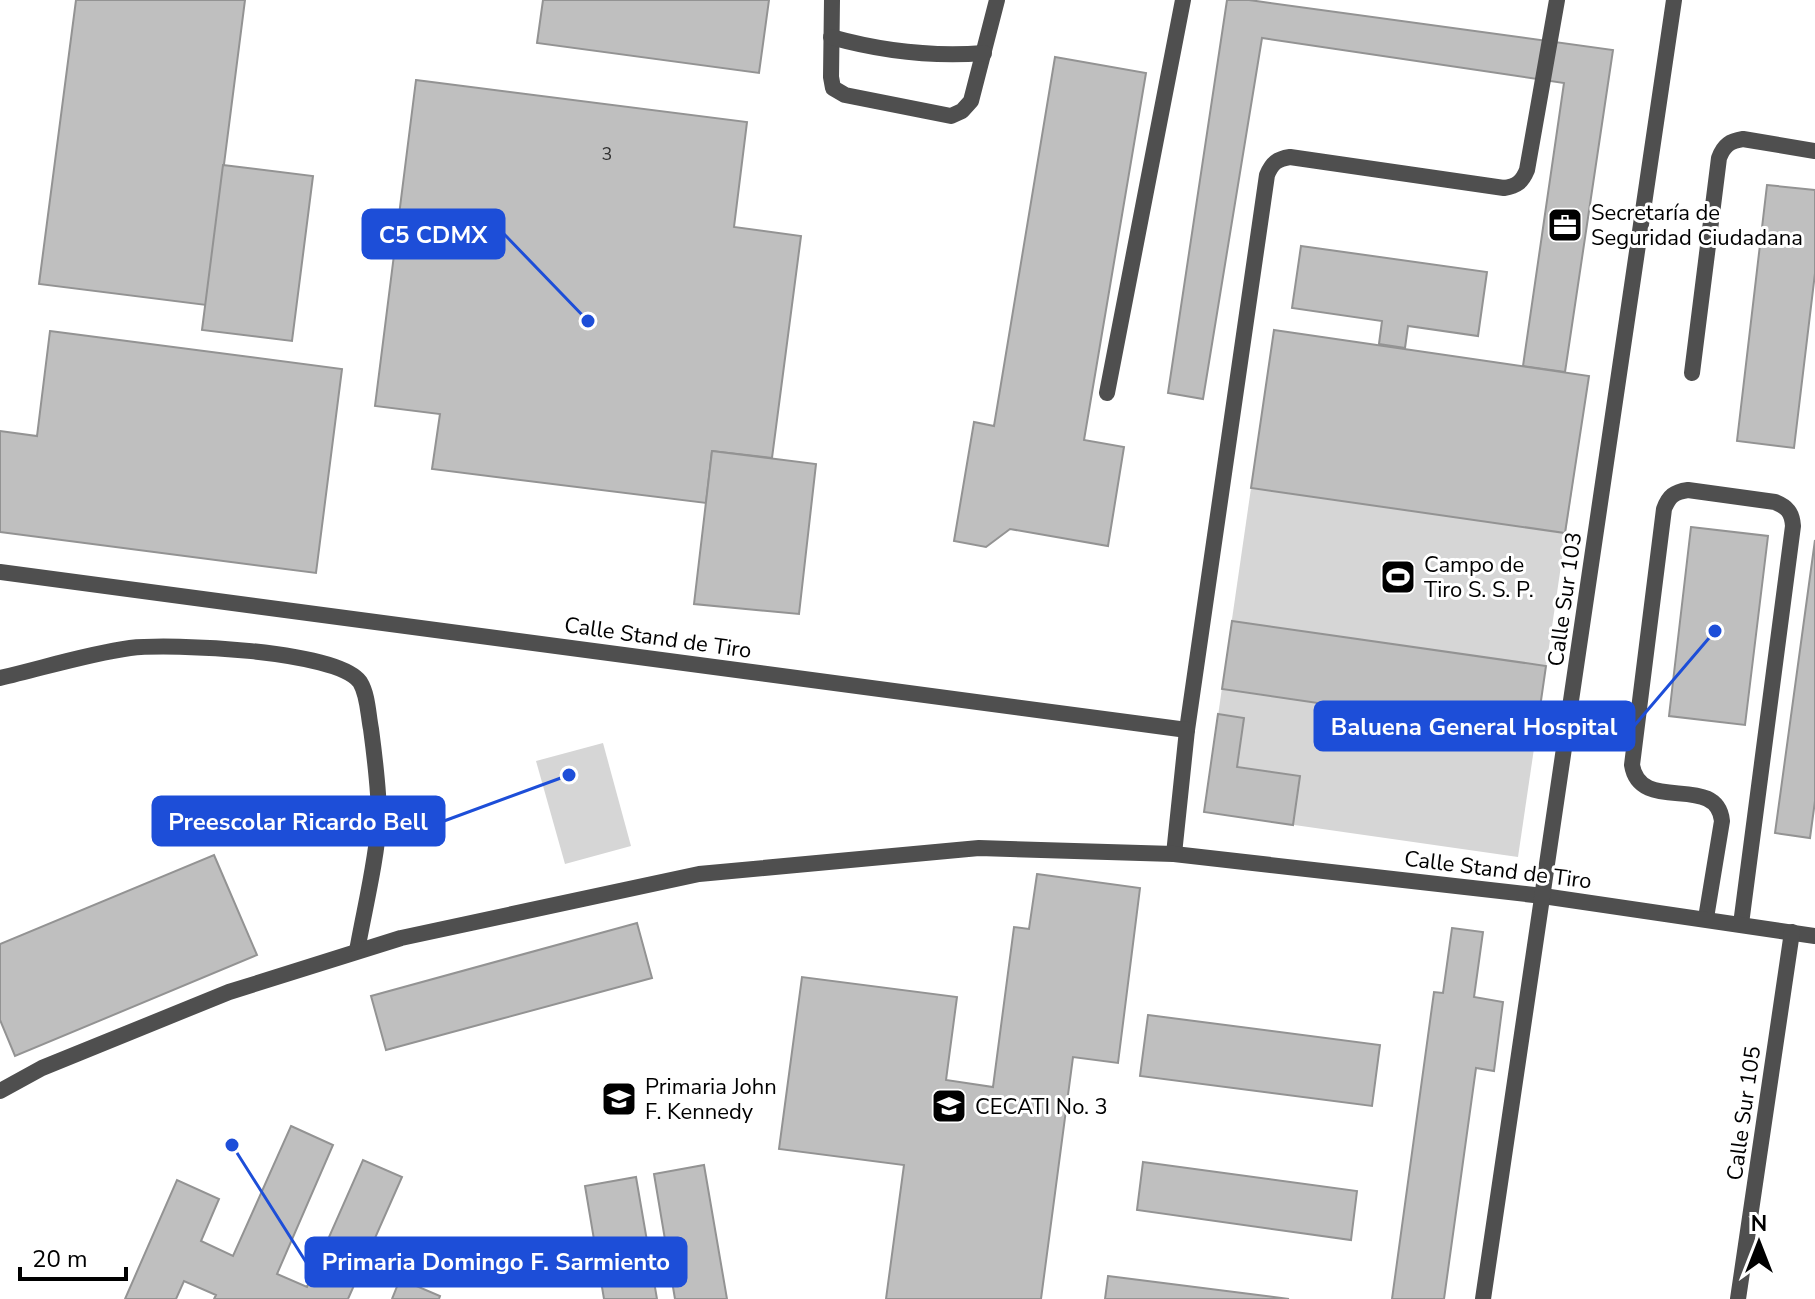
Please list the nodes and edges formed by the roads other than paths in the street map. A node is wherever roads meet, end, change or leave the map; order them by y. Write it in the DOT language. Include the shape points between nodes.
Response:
graph roads {
  1 [pos="832,0"];
  2 [pos="997,0"];
  3 [pos="1183,0"];
  4 [pos="1557,0"];
  5 [pos="1674,0"];
  6 [pos="831,37"];
  7 [pos="984,53"];
  8 [pos="1815,151"];
  9 [pos="1692,373"];
  10 [pos="1107,393"];
  11 [pos="0,572"];
  12 [pos="0,678"];
  13 [pos="1187,730"];
  14 [pos="1174,854"];
  15 [pos="1543,896"];
  16 [pos="1706,918"];
  17 [pos="1741,924"];
  18 [pos="1792,932"];
  19 [pos="1815,936"];
  20 [pos="357,951"];
  21 [pos="0,1091"];
  22 [pos="1483,1299"];
  23 [pos="1738,1299"];
  1 -- 6 [label="street"];
  2 -- 7 [label="street"];
  3 -- 10 [label="street"];
  4 -- 13 [label="street" via="1527,170 1515,186 1290,157 1271,165"];
  5 -- 15 [label="street, Calle Sur 103"];
  6 -- 7 [label="street" via="931,55"];
  6 -- 7 [label="street" via="833,88 845,95 951,116 971,101"];
  8 -- 9 [label="street" via="1743,139 1723,148"];
  11 -- 13 [label="street, Calle Stand de Tiro"];
  12 -- 20 [label="street" via="129,648 173,645 284,656 350,672 366,697 379,781 379,823"];
  13 -- 14 [label="street"];
  14 -- 15 [label="street, Calle Stand de Tiro"];
  14 -- 20 [label="street, Calle Stand de Tiro" via="979,848 699,874"];
  15 -- 16 [label="street, Calle Stand de Tiro"];
  15 -- 22 [label="street, Calle Sur 103"];
  16 -- 17 [label="street, Calle Stand de Tiro"];
  16 -- 17 [label="street" via="1720,810 1704,797 1640,785 1632,765 1664,509 1676,492 1688,490 1775,502 1792,515"];
  17 -- 18 [label="street, Calle Stand de Tiro"];
  18 -- 19 [label="street, Calle Stand de Tiro"];
  18 -- 23 [label="street, Calle Sur 105"];
  20 -- 21 [label="street, Calle Stand de Tiro" via="229,992 42,1068"];
}
